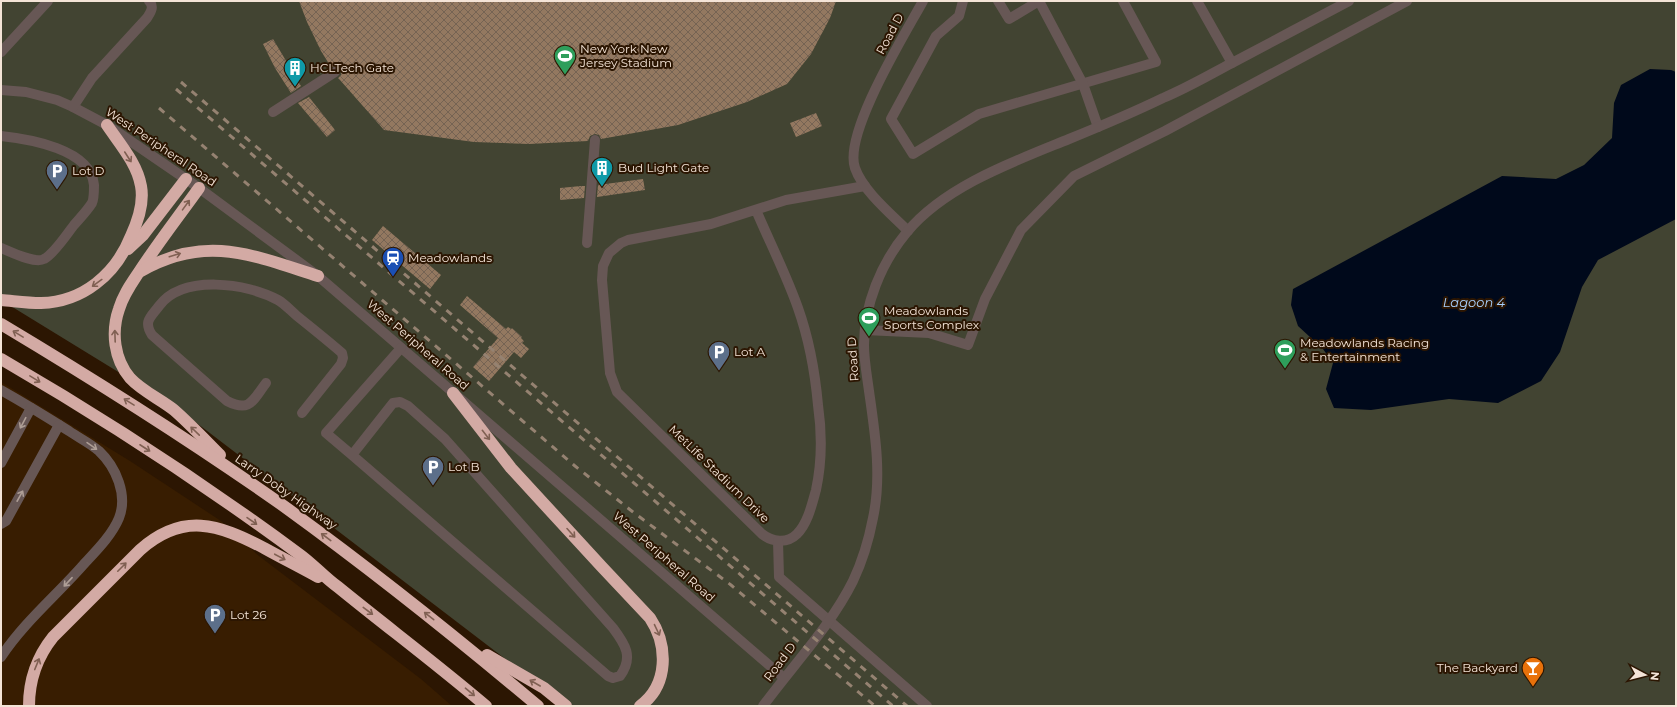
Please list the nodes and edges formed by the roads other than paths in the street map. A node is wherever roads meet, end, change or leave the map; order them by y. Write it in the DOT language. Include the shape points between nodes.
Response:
graph roads {
  1 [pos="48,1"];
  2 [pos="149,1"];
  3 [pos="923,1"];
  4 [pos="963,1"];
  5 [pos="998,1"];
  6 [pos="1039,1"];
  7 [pos="1123,1"];
  8 [pos="1197,1"];
  9 [pos="1349,1"];
  10 [pos="1407,1"];
  11 [pos="1,52"];
  12 [pos="1232,63"];
  13 [pos="334,72"];
  14 [pos="1082,84"];
  15 [pos="1,90"];
  16 [pos="73,107"];
  17 [pos="274,112"];
  18 [pos="107,125"];
  19 [pos="1098,127"];
  20 [pos="1,136"];
  21 [pos="595,140"];
  22 [pos="186,179"];
  23 [pos="865,186"];
  24 [pos="199,188"];
  25 [pos="756,210"];
  26 [pos="908,231"];
  27 [pos="587,243"];
  28 [pos="1,248"];
  29 [pos="123,254"];
  30 [pos="140,271"];
  31 [pos="318,276"];
  32 [pos="1,300"];
  33 [pos="1,324"];
  34 [pos="865,330"];
  35 [pos="401,348"];
  36 [pos="1,359"];
  37 [pos="266,383"];
  38 [pos="1,390"];
  39 [pos="453,393"];
  40 [pos="31,408"];
  41 [pos="302,414"];
  42 [pos="59,425"];
  43 [pos="352,455"];
  44 [pos="1,463"];
  45 [pos="243,478"];
  46 [pos="1,524"];
  47 [pos="778,541"];
  48 [pos="337,587"];
  49 [pos="15,636"];
  50 [pos="460,640"];
  51 [pos="1,642"];
  52 [pos="1,657"];
  53 [pos="784,678"];
  54 [pos="29,706"];
  55 [pos="486,706"];
  56 [pos="538,706"];
  57 [pos="566,706"];
  58 [pos="640,706"];
  59 [pos="756,706"];
  60 [pos="763,706"];
  61 [pos="927,706"];
  1 -- 11 [label="street"];
  2 -- 16 [label="street" via="152,3 152,9 147,18 92,78"];
  3 -- 23 [label="street, Road D" via="873,94 858,129 853,161"];
  4 -- 14 [label="street" via="959,16 936,36 891,119 913,154 979,114"];
  5 -- 6 [label="street" via="1009,19"];
  6 -- 14 [label="street"];
  7 -- 14 [label="street" via="1156,62"];
  8 -- 12 [label="street"];
  9 -- 12 [label="street"];
  10 -- 34 [label="street" via="1165,131 1074,176 1021,230 985,299 968,345 929,333"];
  12 -- 19 [label="street" via="1174,93"];
  13 -- 17 [label="street"];
  14 -- 19 [label="street"];
  15 -- 16 [label="street, West Peripheral Road" via="37,94"];
  16 -- 18 [label="street, West Peripheral Road"];
  18 -- 22 [label="street, West Peripheral Road"];
  18 -- 29 [label="highway, one-way" via="136,170 141,187 142,198 137,221"];
  19 -- 26 [label="street" via="1015,160 981,177 931,208"];
  20 -- 28 [label="street" via="36,141 70,155 88,169 94,190 92,203 44,259 34,260"];
  21 -- 27 [label="street"];
  22 -- 24 [label="street, West Peripheral Road"];
  22 -- 29 [label="highway" via="143,235"];
  23 -- 25 [label="street, MetLife Stadium Drive" via="786,200"];
  23 -- 26 [label="street, Road D"];
  30 -- 24 [label="highway, one-way"];
  24 -- 31 [label="street, West Peripheral Road"];
  25 -- 47 [label="street" via="798,308 812,359 819,412 820,461 812,503 796,535 785,541"];
  25 -- 47 [label="street, MetLife Stadium Drive" via="711,224 621,243 605,259 602,280 610,373 617,392 766,538"];
  26 -- 34 [label="street, Road D" via="879,277"];
  29 -- 32 [label="highway, one-way" via="101,280 72,296 41,303"];
  30 -- 31 [label="highway, one-way" via="180,254 221,250 248,254"];
  45 -- 30 [label="highway, one-way" via="174,410 131,378 122,365 116,348 116,319 122,301"];
  31 -- 35 [label="street, West Peripheral Road"];
  45 -- 33 [label="highway, Larry Doby Highway, one-way" via="163,424"];
  34 -- 53 [label="street, Road D" via="864,357 877,453 874,517 854,578 842,600"];
  35 -- 39 [label="street, West Peripheral Road"];
  35 -- 43 [label="street" via="326,433"];
  36 -- 48 [label="highway, one-way" via="181,472 301,555"];
  37 -- 41 [label="street" via="250,404 236,406 152,335 147,328 148,321 165,298 190,287 216,285 248,288 278,300 342,353 341,364"];
  38 -- 40 [label="street"];
  39 -- 53 [label="street, West Peripheral Road"];
  39 -- 58 [label="highway, one-way" via="512,468 655,625 661,641 662,669 655,689"];
  40 -- 42 [label="street"];
  40 -- 44 [label="street, one-way"];
  46 -- 42 [label="street, one-way" via="6,521"];
  42 -- 49 [label="street, one-way" via="93,447 106,459 120,486 122,506 113,530 95,552 54,598"];
  43 -- 43 [label="street" via="608,676 620,676 626,664 627,654 624,643 613,628 445,439 408,406 400,402 394,403"];
  50 -- 45 [label="highway, Larry Doby Highway, one-way"];
  47 -- 61 [label="street" via="779,577"];
  54 -- 48 [label="highway, one-way" via="30,685 35,668 53,637 140,550 170,530 204,526 230,531"];
  48 -- 55 [label="highway, one-way"];
  49 -- 51 [label="street"];
  49 -- 52 [label="street"];
  50 -- 56 [label="highway, Larry Doby Highway"];
  57 -- 50 [label="highway, one-way" via="544,688"];
  53 -- 59 [label="street"];
  53 -- 60 [label="street, Road D"];
}
